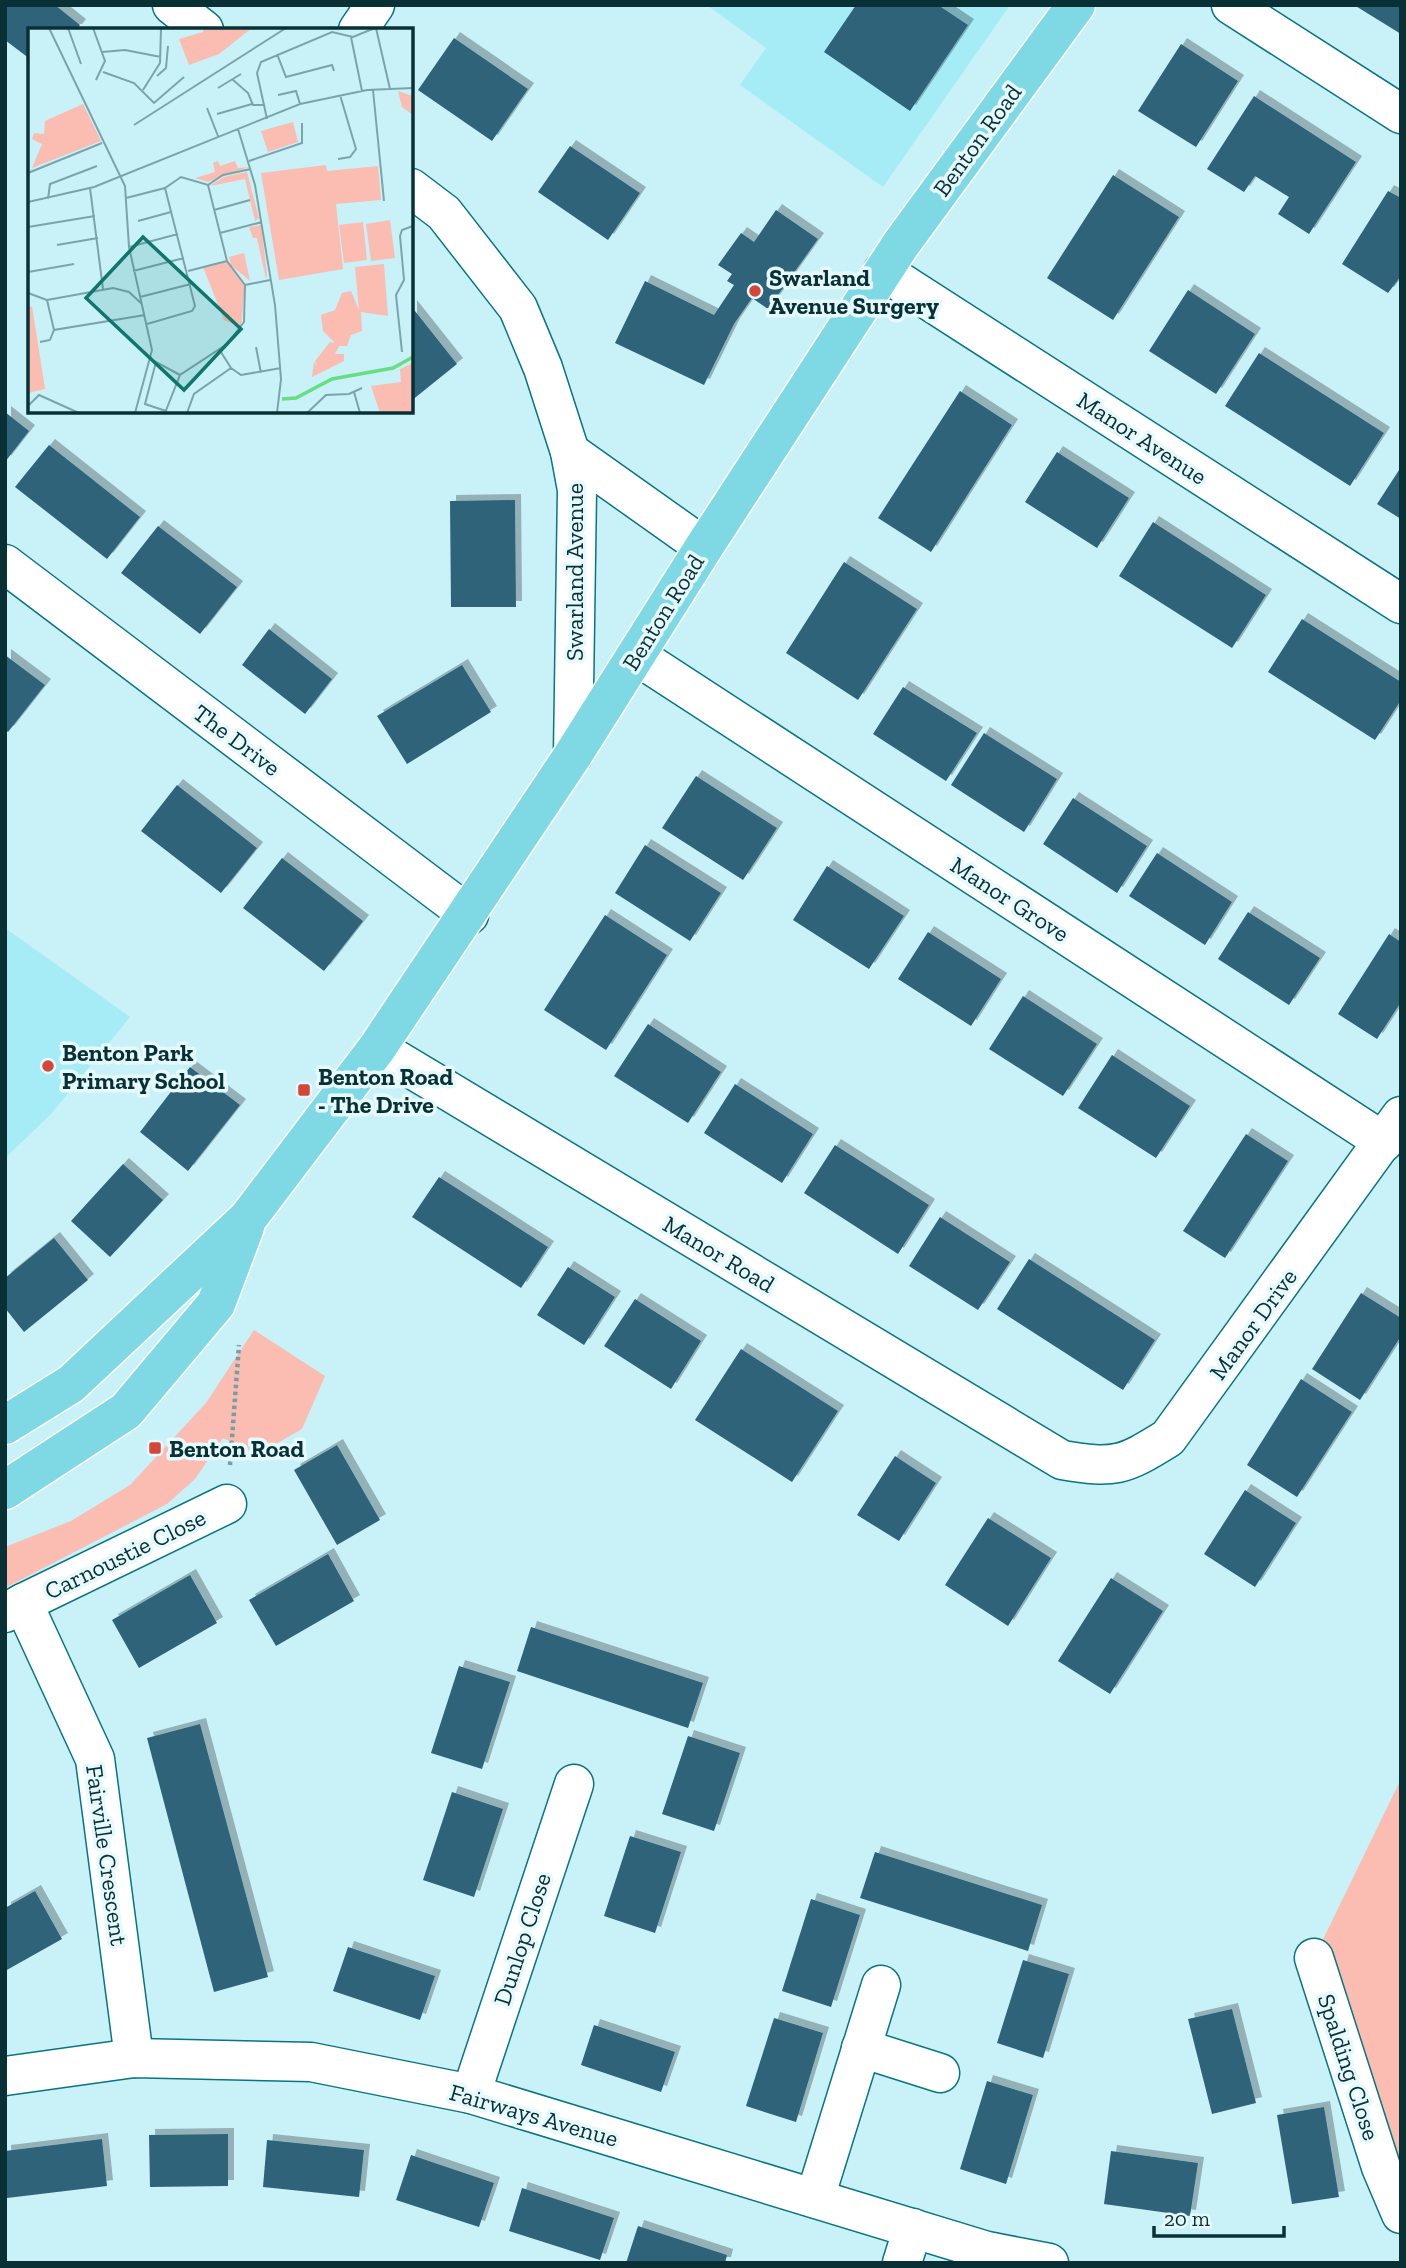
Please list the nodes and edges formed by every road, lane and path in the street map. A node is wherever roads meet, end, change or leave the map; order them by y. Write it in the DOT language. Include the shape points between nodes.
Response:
graph roads {
  1 [pos="172,5"];
  2 [pos="375,5"];
  3 [pos="1076,5"];
  4 [pos="1231,5"];
  5 [pos="201,28"];
  6 [pos="359,28"];
  7 [pos="1401,114"];
  8 [pos="413,190"];
  9 [pos="883,271"];
  10 [pos="570,452"];
  11 [pos="704,547"];
  12 [pos="5,564"];
  13 [pos="1401,604"];
  14 [pos="637,656"];
  15 [pos="573,755"];
  16 [pos="469,915"];
  17 [pos="377,1048"];
  18 [pos="1392,1129"];
  19 [pos="248,1218"];
  20 [pos="239,1341"];
  21 [pos="5,1425"];
  22 [pos="1062,1460"];
  23 [pos="5,1490"];
  24 [pos="227,1504"];
  25 [pos="14,1608"];
  26 [pos="574,1784"];
  27 [pos="1314,1958"];
  28 [pos="881,1985"];
  29 [pos="861,2048"];
  30 [pos="134,2058"];
  31 [pos="940,2073"];
  32 [pos="5,2076"];
  33 [pos="471,2094"];
  34 [pos="814,2198"];
  35 [pos="1401,2214"];
  36 [pos="908,2246"];
  37 [pos="1049,2263"];
  1 -- 5 [label="street"];
  2 -- 6 [label="street"];
  3 -- 9 [label="main road, Benton Road"];
  4 -- 7 [label="street"];
  8 -- 10 [label="street, Swarland Avenue" via="444,213 518,307"];
  9 -- 11 [label="main road, Benton Road"];
  9 -- 13 [label="street, Manor Avenue"];
  10 -- 11 [label="street"];
  10 -- 15 [label="street, Swarland Avenue" via="576,490"];
  11 -- 14 [label="main road, Benton Road"];
  12 -- 16 [label="street, The Drive"];
  14 -- 15 [label="main road, Benton Road"];
  14 -- 18 [label="street, Manor Grove"];
  15 -- 16 [label="main road, Benton Road"];
  16 -- 17 [label="main road, Benton Road"];
  17 -- 19 [label="main road, Benton Road"];
  17 -- 22 [label="street, Manor Road"];
  18 -- 22 [label="street, Manor Drive" via="1168,1438 1129,1462 1096,1466"];
  19 -- 21 [label="main road, Benton Road" via="71,1384"];
  19 -- 23 [label="main road, Benton Road" via="216,1304 126,1411"];
  20 -- 24 [label="path"];
  24 -- 25 [label="street, Carnoustie Close"];
  25 -- 30 [label="street, Fairville Crescent" via="95,1759"];
  26 -- 33 [label="street, Dunlop Close"];
  27 -- 35 [label="street, Spalding Close" via="1381,2167"];
  28 -- 29 [label="street"];
  29 -- 31 [label="street"];
  29 -- 34 [label="street"];
  30 -- 32 [label="street, Fairways Avenue"];
  30 -- 33 [label="street, Fairways Avenue" via="311,2062"];
  33 -- 34 [label="street, Fairways Avenue"];
  34 -- 36 [label="street, Fairways Avenue"];
  36 -- 37 [label="street, Fairways Avenue" via="986,2251"];
}
